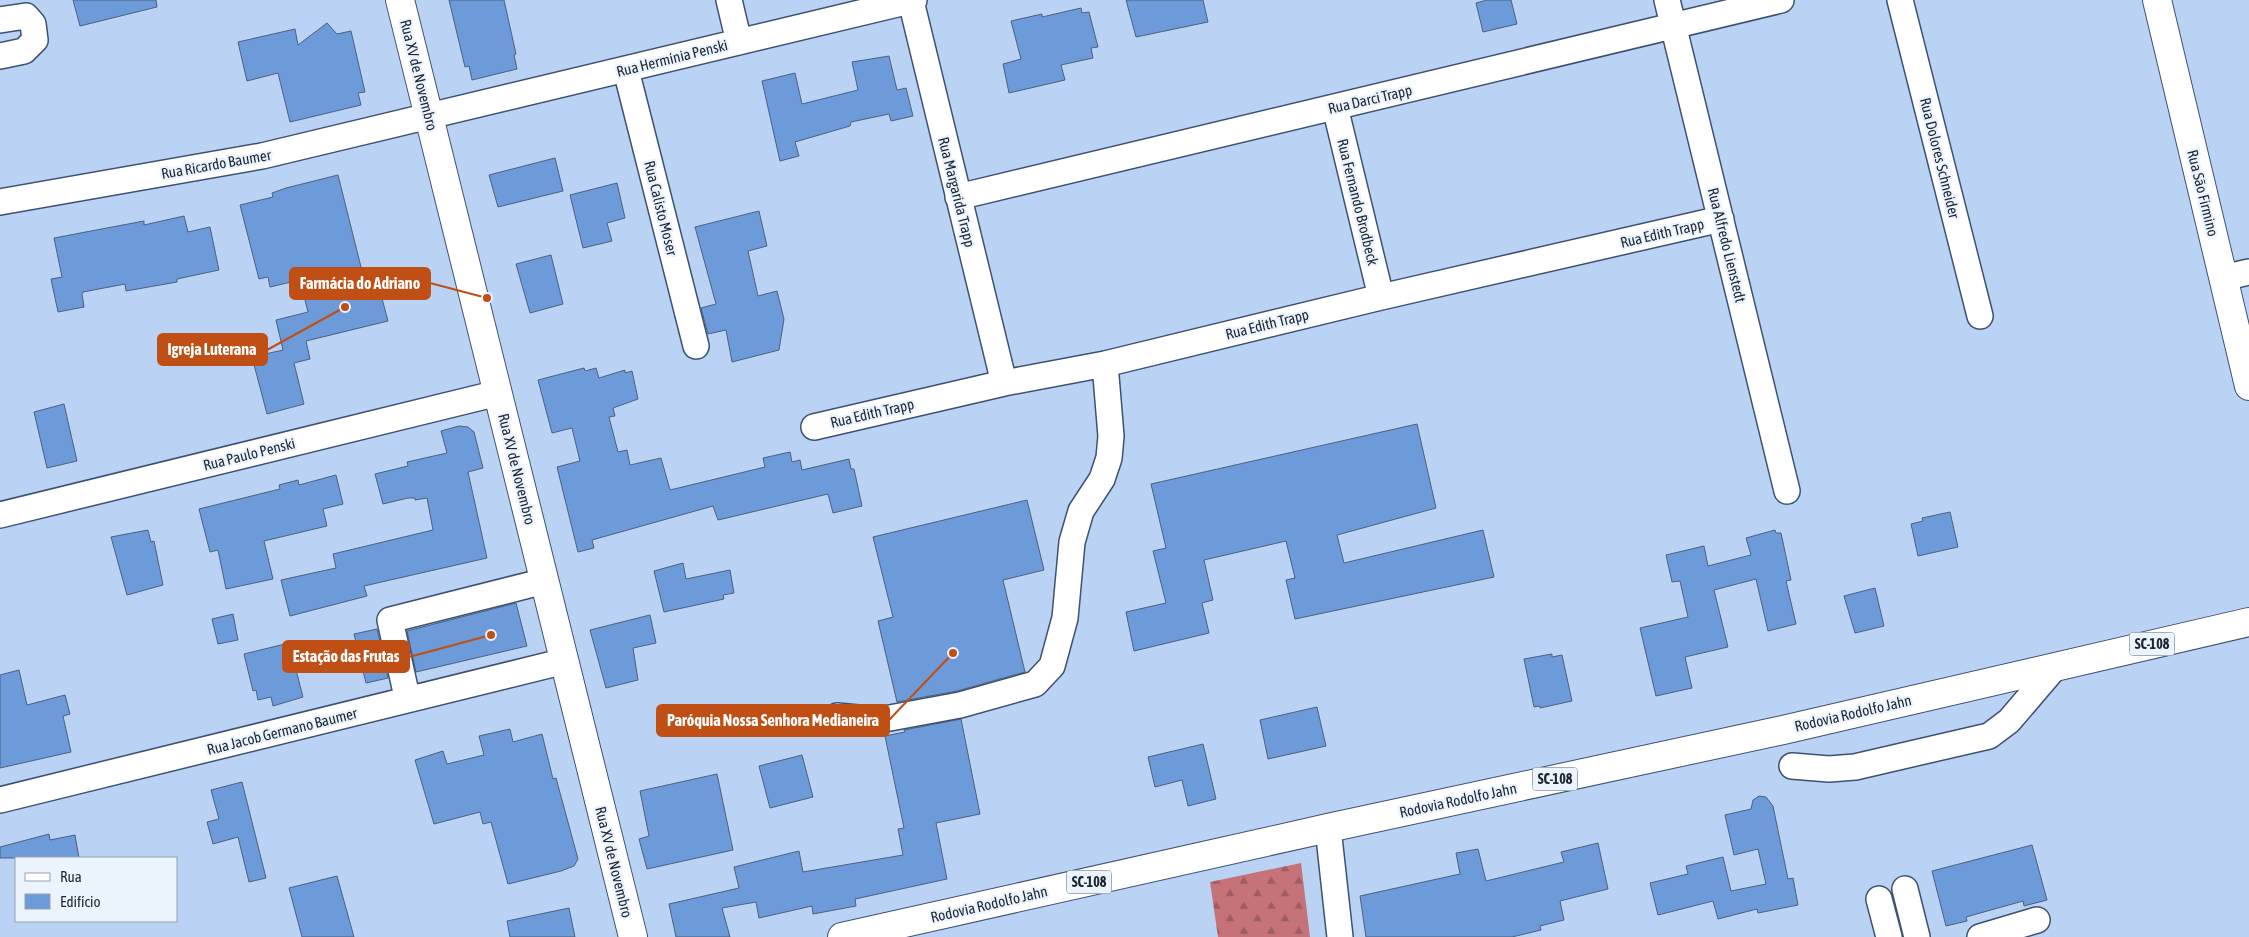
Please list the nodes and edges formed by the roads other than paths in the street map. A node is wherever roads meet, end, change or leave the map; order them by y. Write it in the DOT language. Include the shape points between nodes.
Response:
graph roads {
  1 [pos="400,0"];
  2 [pos="730,0"];
  3 [pos="912,0"];
  4 [pos="1667,0"];
  5 [pos="1781,0"];
  6 [pos="1900,0"];
  7 [pos="2157,0"];
  8 [pos="0,20"];
  9 [pos="1673,26"];
  10 [pos="739,42"];
  11 [pos="0,56"];
  12 [pos="626,70"];
  13 [pos="1335,107"];
  14 [pos="430,117"];
  15 [pos="958,197"];
  16 [pos="0,202"];
  17 [pos="1721,219"];
  18 [pos="2236,275"];
  19 [pos="1381,297"];
  20 [pos="1980,316"];
  21 [pos="696,346"];
  22 [pos="1105,364"];
  23 [pos="1004,383"];
  24 [pos="2249,386"];
  25 [pos="498,393"];
  26 [pos="814,426"];
  27 [pos="1787,490"];
  28 [pos="0,514"];
  29 [pos="544,581"];
  30 [pos="2249,622"];
  31 [pos="565,661"];
  32 [pos="2056,666"];
  33 [pos="411,699"];
  34 [pos="837,716"];
  35 [pos="1792,766"];
  36 [pos="0,800"];
  37 [pos="1328,828"];
  38 [pos="1905,889"];
  39 [pos="1879,899"];
  40 [pos="2037,920"];
  41 [pos="633,937"];
  42 [pos="842,937"];
  43 [pos="1340,937"];
  44 [pos="1888,937"];
  45 [pos="1917,937"];
  46 [pos="1980,937"];
  1 -- 14 [label="main road, Rua XV de Novembro"];
  2 -- 10 [label="street"];
  3 -- 10 [label="street, Rua Hermínia Penski"];
  3 -- 15 [label="street, Rua Margarida Trapp"];
  4 -- 9 [label="street, Rua Alfredo Lienstedt"];
  5 -- 9 [label="street, Rua Darci Trapp"];
  6 -- 20 [label="street, Rua Dolores Schneider"];
  7 -- 18 [label="main road, Rua São Firmino"];
  8 -- 11 [label="street" via="26,16 33,24 35,40 24,52"];
  9 -- 13 [label="street, Rua Darci Trapp"];
  9 -- 17 [label="street, Rua Alfredo Lienstedt"];
  10 -- 12 [label="street, Rua Hermínia Penski"];
  12 -- 14 [label="street, Rua Hermínia Penski"];
  12 -- 21 [label="street, Rua Calisto Moser"];
  13 -- 15 [label="street, Rua Darci Trapp"];
  13 -- 19 [label="street, Rua Fernando Brodbeck"];
  14 -- 16 [label="street, Rua Ricardo Baumer" via="262,156"];
  14 -- 25 [label="main road, Rua XV de Novembro"];
  15 -- 23 [label="street, Rua Margarida Trapp"];
  17 -- 19 [label="street, Rua Edith Trapp"];
  17 -- 27 [label="street, Rua Alfredo Lienstedt"];
  18 -- 24 [label="main road, Rua São Firmino"];
  19 -- 22 [label="street, Rua Edith Trapp"];
  22 -- 23 [label="street, Rua Edith Trapp"];
  22 -- 34 [label="street" via="1111,436 1109,458 1102,479 1081,511 1072,542 1065,618 1052,666 1035,684 960,705 879,720"];
  23 -- 26 [label="street, Rua Edith Trapp"];
  25 -- 28 [label="street, Rua Paulo Penski"];
  25 -- 29 [label="main road, Rua XV de Novembro"];
  29 -- 31 [label="main road, Rua XV de Novembro"];
  29 -- 33 [label="street" via="390,620 405,688"];
  30 -- 32 [label="main road, Rodovia Rodolfo Jahn / SC-108"];
  31 -- 33 [label="street, Rua Jacob Germano Baumer"];
  31 -- 41 [label="main road, Rua XV de Novembro"];
  32 -- 35 [label="street" via="2009,721 1989,736 1855,768"];
  32 -- 37 [label="main road, Rodovia Rodolfo Jahn / SC-108" via="1783,730"];
  33 -- 36 [label="street, Rua Jacob Germano Baumer"];
  37 -- 42 [label="main road, Rodovia Rodolfo Jahn / SC-108"];
  37 -- 43 [label="street"];
  38 -- 45 [label="street"];
  39 -- 44 [label="street"];
  40 -- 46 [label="street"];
}
